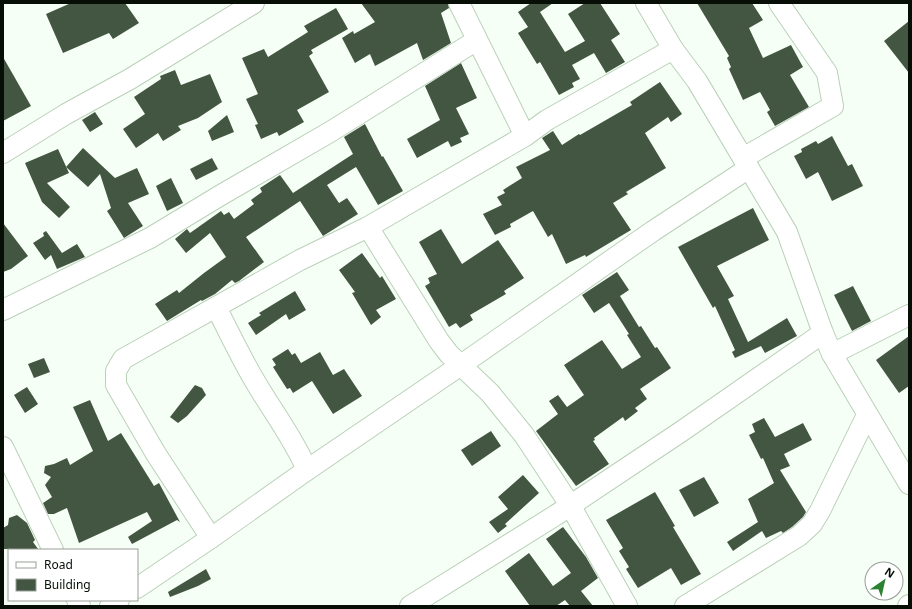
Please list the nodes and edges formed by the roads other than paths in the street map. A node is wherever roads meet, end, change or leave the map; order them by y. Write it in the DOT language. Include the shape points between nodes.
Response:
graph roads {
  1 [pos="254,3"];
  2 [pos="459,3"];
  3 [pos="646,3"];
  4 [pos="779,3"];
  5 [pos="477,40"];
  6 [pos="673,49"];
  7 [pos="525,136"];
  8 [pos="3,152"];
  9 [pos="746,163"];
  10 [pos="368,227"];
  11 [pos="216,307"];
  12 [pos="3,310"];
  13 [pos="909,315"];
  14 [pos="823,333"];
  15 [pos="832,354"];
  16 [pos="461,365"];
  17 [pos="867,415"];
  18 [pos="3,447"];
  19 [pos="307,470"];
  20 [pos="909,484"];
  21 [pos="570,505"];
  22 [pos="211,538"];
  23 [pos="53,549"];
  24 [pos="138,587"];
  25 [pos="410,606"];
  26 [pos="627,606"];
  27 [pos="685,606"];
  1 -- 8 [label="street" via="130,79"];
  2 -- 5 [label="street"];
  3 -- 6 [label="street"];
  4 -- 9 [label="street" via="827,73 833,106"];
  5 -- 7 [label="street"];
  5 -- 12 [label="street" via="330,132 150,238"];
  6 -- 7 [label="street" via="547,120"];
  6 -- 9 [label="street" via="697,81"];
  7 -- 10 [label="street"];
  9 -- 14 [label="street" via="788,232"];
  9 -- 16 [label="street"];
  10 -- 11 [label="street" via="300,260"];
  10 -- 16 [label="street" via="439,341"];
  11 -- 19 [label="street" via="240,356 299,451"];
  11 -- 22 [label="street" via="123,359 116,371 116,385 156,454"];
  13 -- 15 [label="street"];
  14 -- 15 [label="street"];
  14 -- 21 [label="street"];
  15 -- 17 [label="street"];
  16 -- 19 [label="street"];
  16 -- 21 [label="street" via="490,393 524,436"];
  17 -- 20 [label="street"];
  17 -- 27 [label="street" via="812,524 800,536"];
  18 -- 23 [label="street"];
  19 -- 22 [label="street"];
  21 -- 25 [label="street"];
  21 -- 26 [label="street"];
  22 -- 24 [label="street"];
}
